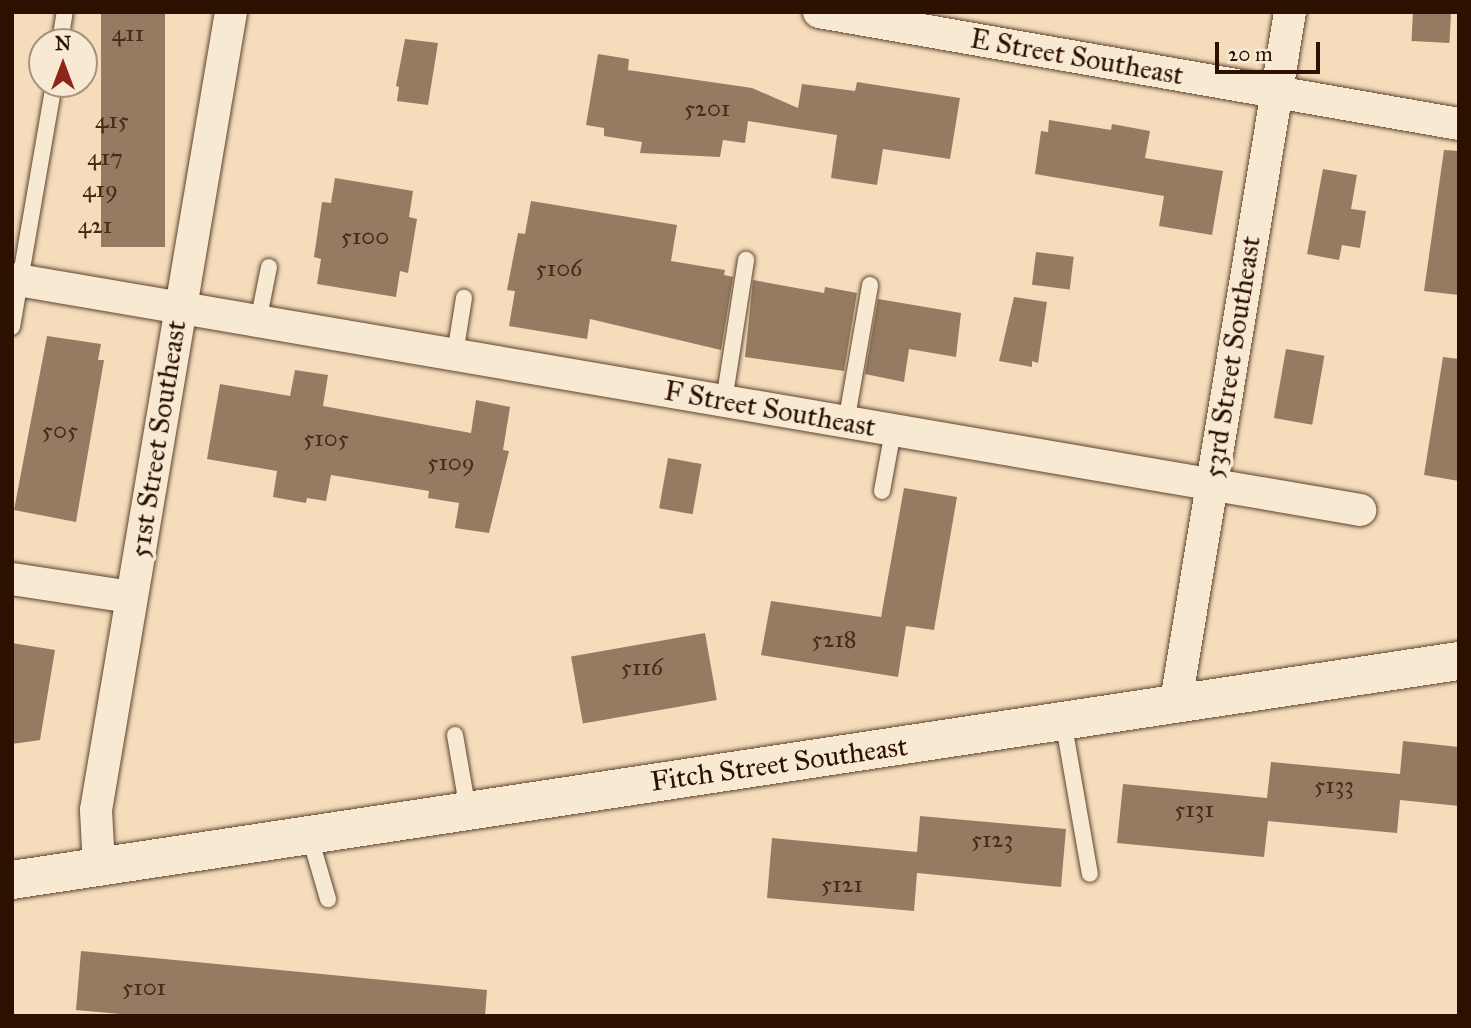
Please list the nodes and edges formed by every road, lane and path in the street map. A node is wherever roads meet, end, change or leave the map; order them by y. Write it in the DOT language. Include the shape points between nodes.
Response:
graph roads {
  1 [pos="231,12"];
  2 [pos="819,12"];
  3 [pos="1290,12"];
  4 [pos="1276,92"];
  5 [pos="51,98"];
  6 [pos="1459,124"];
  7 [pos="746,260"];
  8 [pos="269,267"];
  9 [pos="17,279"];
  10 [pos="870,285"];
  11 [pos="464,298"];
  12 [pos="179,308"];
  13 [pos="258,322"];
  14 [pos="12,327"];
  15 [pos="455,354"];
  16 [pos="724,401"];
  17 [pos="846,423"];
  18 [pos="893,431"];
  19 [pos="1210,487"];
  20 [pos="882,491"];
  21 [pos="1360,510"];
  22 [pos="12,579"];
  23 [pos="131,597"];
  24 [pos="1459,661"];
  25 [pos="1176,702"];
  26 [pos="1063,720"];
  27 [pos="455,735"];
  28 [pos="468,810"];
  29 [pos="309,834"];
  30 [pos="99,866"];
  31 [pos="1090,874"];
  32 [pos="12,880"];
  33 [pos="328,899"];
  1 -- 12 [label="street, 51st Street Southeast"];
  2 -- 4 [label="street, E Street Southeast"];
  3 -- 4 [label="street, 53rd Street Southeast"];
  4 -- 6 [label="street, E Street Southeast"];
  4 -- 19 [label="street, 53rd Street Southeast"];
  5 -- 9 [label="lane"];
  7 -- 16 [label="lane"];
  8 -- 13 [label="lane"];
  9 -- 12 [label="street, F Street Southeast"];
  9 -- 14 [label="lane"];
  10 -- 17 [label="lane"];
  11 -- 15 [label="lane"];
  12 -- 13 [label="street, F Street Southeast"];
  12 -- 23 [label="street, 51st Street Southeast"];
  13 -- 15 [label="street, F Street Southeast"];
  15 -- 16 [label="street, F Street Southeast"];
  16 -- 17 [label="street, F Street Southeast"];
  17 -- 18 [label="street, F Street Southeast"];
  18 -- 19 [label="street, F Street Southeast"];
  18 -- 20 [label="lane"];
  19 -- 21 [label="street, F Street Southeast"];
  19 -- 25 [label="street, 53rd Street Southeast"];
  22 -- 23 [label="street"];
  23 -- 30 [label="street, 51st Street Southeast" via="96,810"];
  24 -- 25 [label="street, Fitch Street Southeast"];
  25 -- 26 [label="street, Fitch Street Southeast"];
  26 -- 28 [label="street, Fitch Street Southeast"];
  26 -- 31 [label="lane"];
  27 -- 28 [label="lane"];
  28 -- 29 [label="street, Fitch Street Southeast"];
  29 -- 30 [label="street, Fitch Street Southeast"];
  29 -- 33 [label="lane"];
  30 -- 32 [label="street, Fitch Street Southeast"];
}
